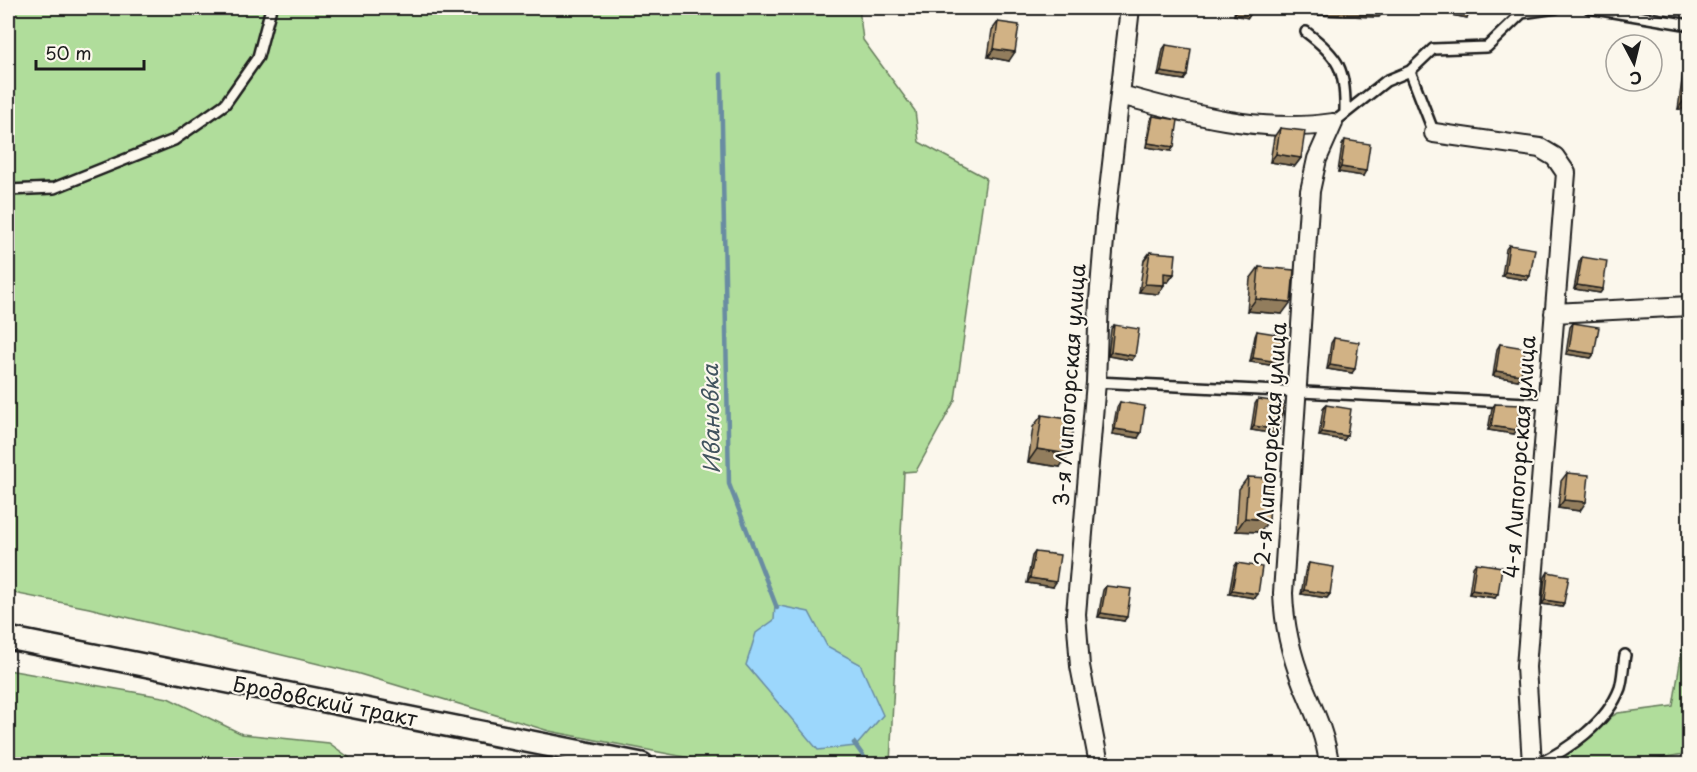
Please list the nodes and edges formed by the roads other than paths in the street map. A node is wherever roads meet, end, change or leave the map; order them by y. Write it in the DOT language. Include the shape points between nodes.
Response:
graph roads {
  1 [pos="271,8"];
  2 [pos="1130,8"];
  3 [pos="1556,8"];
  4 [pos="1589,8"];
  5 [pos="1689,25"];
  6 [pos="1306,32"];
  7 [pos="1410,71"];
  8 [pos="1121,95"];
  9 [pos="1339,117"];
  10 [pos="1434,134"];
  11 [pos="8,190"];
  12 [pos="1689,306"];
  13 [pos="1554,313"];
  14 [pos="1096,382"];
  15 [pos="1298,392"];
  16 [pos="1548,404"];
  17 [pos="8,638"];
  18 [pos="1624,655"];
  19 [pos="642,765"];
  20 [pos="1099,765"];
  21 [pos="1329,765"];
  22 [pos="1532,765"];
  23 [pos="1538,765"];
  1 -- 11 [label="lane" via="258,57 225,104 174,140 54,188"];
  2 -- 8 [label="street, 3-я Липогорская улица"];
  3 -- 7 [label="lane" via="1522,13 1486,47 1433,49"];
  4 -- 5 [label="lane"];
  6 -- 9 [label="lane" via="1330,50 1341,72 1345,92"];
  7 -- 9 [label="lane" via="1386,81"];
  7 -- 10 [label="lane"];
  8 -- 9 [label="street" via="1172,109 1272,126"];
  8 -- 14 [label="street, 3-я Липогорская улица" via="1106,216"];
  9 -- 15 [label="street, 2-я Липогорская улица" via="1317,159 1310,191"];
  10 -- 13 [label="street, 4-я Липогорская улица" via="1540,148 1555,157 1566,173"];
  12 -- 13 [label="street"];
  13 -- 16 [label="street, 4-я Липогорская улица"];
  14 -- 15 [label="lane"];
  14 -- 20 [label="street, 3-я Липогорская улица" via="1076,614 1080,666"];
  15 -- 16 [label="lane"];
  15 -- 21 [label="street, 2-я Липогорская улица" via="1283,593 1284,627 1327,742"];
  16 -- 22 [label="street, 4-я Липогорская улица" via="1526,667"];
  17 -- 19 [label="street, Бродовский тракт"];
  18 -- 23 [label="lane" via="1620,687 1612,705 1559,754"];
}
